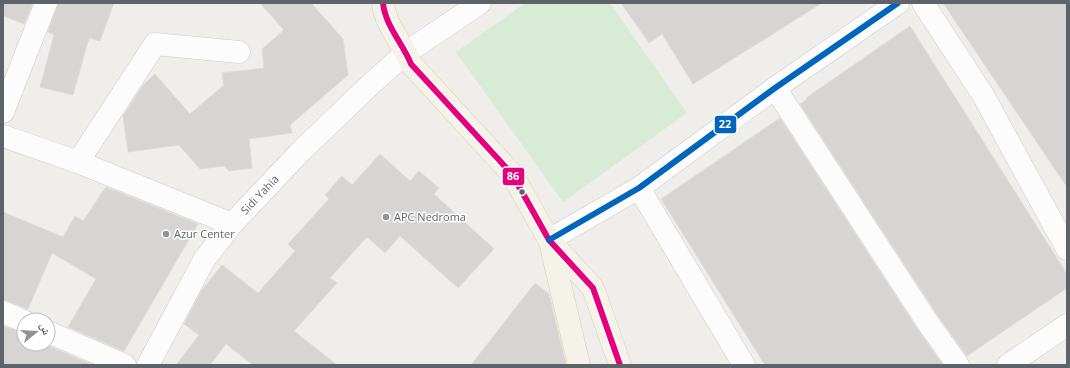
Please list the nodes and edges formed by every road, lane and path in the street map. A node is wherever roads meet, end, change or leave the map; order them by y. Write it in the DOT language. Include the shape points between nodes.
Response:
graph roads {
  1 [pos="46,3"];
  2 [pos="383,3"];
  3 [pos="480,3"];
  4 [pos="898,3"];
  5 [pos="923,3"];
  6 [pos="240,52"];
  7 [pos="407,52"];
  8 [pos="775,88"];
  9 [pos="3,112"];
  10 [pos="3,136"];
  11 [pos="78,162"];
  12 [pos="639,188"];
  13 [pos="232,224"];
  14 [pos="550,240"];
  15 [pos="1067,249"];
  16 [pos="3,312"];
  17 [pos="16,318"];
  18 [pos="1067,325"];
  19 [pos="56,335"];
  20 [pos="125,365"];
  21 [pos="148,365"];
  22 [pos="579,365"];
  23 [pos="620,365"];
  24 [pos="744,365"];
  25 [pos="958,365"];
  26 [pos="1008,365"];
  1 -- 9 [label="street"];
  2 -- 7 [label="main road" via="384,14"];
  3 -- 7 [label="street, Sidi Yahia"];
  4 -- 8 [label="street"];
  5 -- 15 [label="street" via="983,95"];
  6 -- 11 [label="street" via="155,44"];
  7 -- 13 [label="street, Sidi Yahia" via="300,152"];
  7 -- 14 [label="main road" via="412,64 512,174"];
  8 -- 12 [label="street"];
  8 -- 25 [label="street"];
  10 -- 11 [label="street"];
  11 -- 13 [label="street"];
  12 -- 14 [label="street"];
  12 -- 24 [label="street"];
  13 -- 21 [label="street, Sidi Yahia" via="204,260"];
  14 -- 22 [label="main road"];
  14 -- 23 [label="main road" via="594,288"];
  16 -- 17 [label="street"];
  18 -- 26 [label="street"];
  19 -- 20 [label="street"];
}
